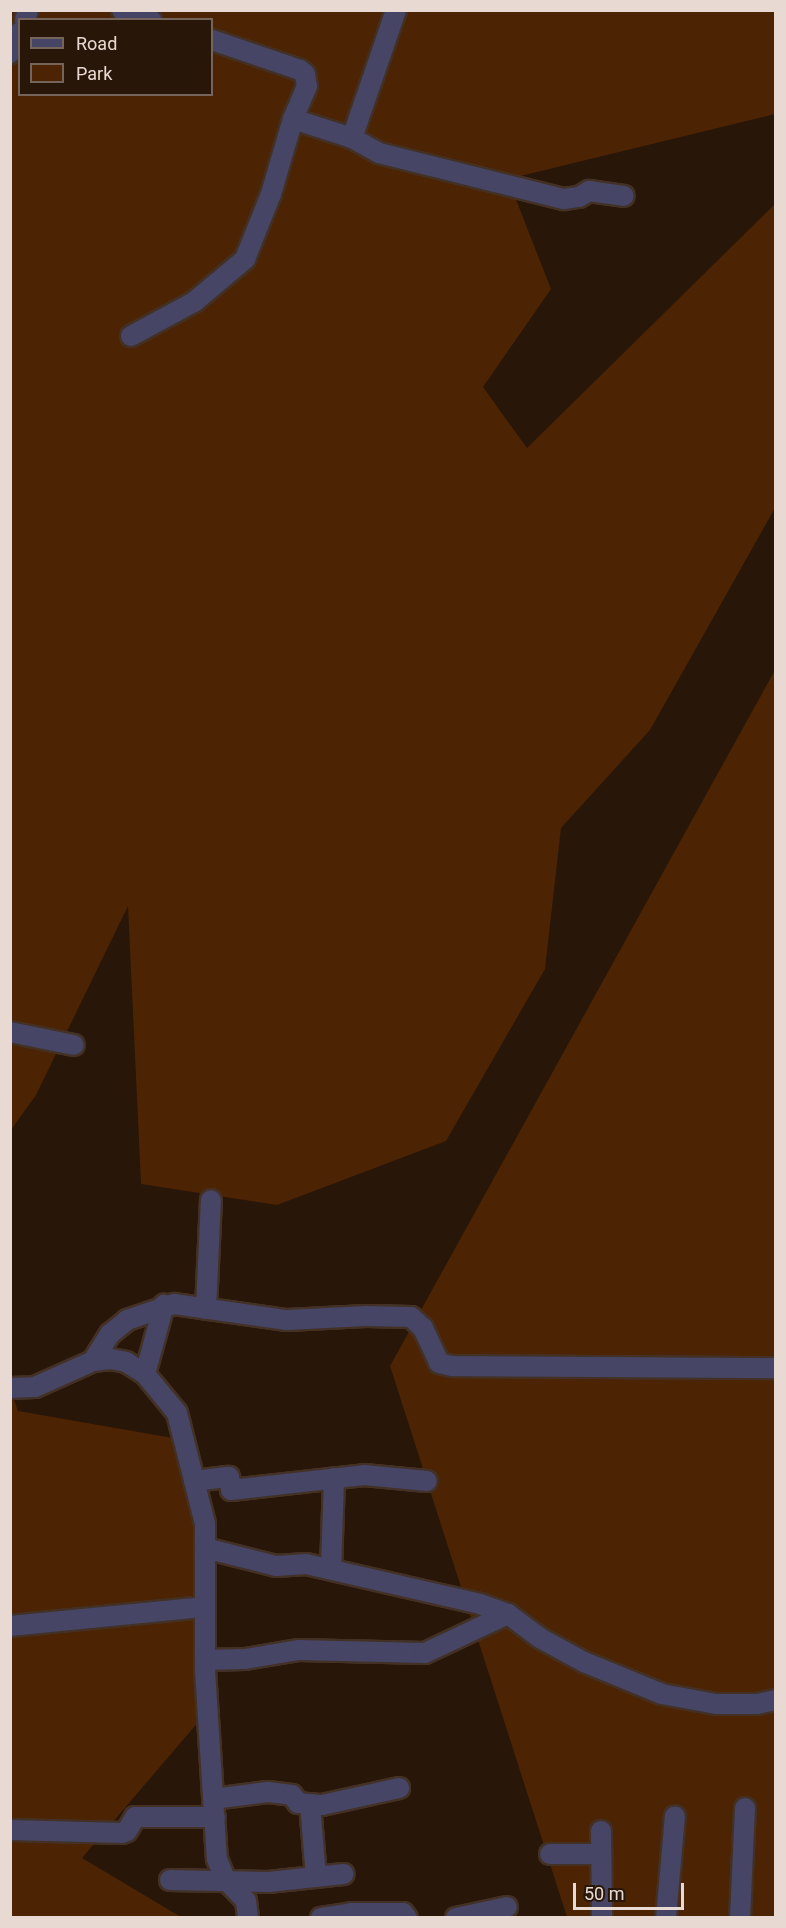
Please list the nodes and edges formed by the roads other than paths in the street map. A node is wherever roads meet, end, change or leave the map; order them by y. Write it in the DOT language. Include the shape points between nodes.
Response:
graph roads {
  1 [pos="122,10"];
  2 [pos="396,10"];
  3 [pos="145,18"];
  4 [pos="18,36"];
  5 [pos="213,40"];
  6 [pos="10,53"];
  7 [pos="293,119"];
  8 [pos="352,138"];
  9 [pos="624,196"];
  10 [pos="131,336"];
  11 [pos="10,1032"];
  12 [pos="74,1046"];
  13 [pos="211,1200"];
  14 [pos="164,1305"];
  15 [pos="206,1309"];
  16 [pos="93,1361"];
  17 [pos="776,1368"];
  18 [pos="145,1374"];
  19 [pos="10,1388"];
  20 [pos="334,1478"];
  21 [pos="194,1481"];
  22 [pos="427,1481"];
  23 [pos="205,1548"];
  24 [pos="331,1569"];
  25 [pos="205,1607"];
  26 [pos="508,1614"];
  27 [pos="10,1626"];
  28 [pos="205,1660"];
  29 [pos="776,1700"];
  30 [pos="399,1788"];
  31 [pos="310,1804"];
  32 [pos="214,1808"];
  33 [pos="744,1808"];
  34 [pos="675,1816"];
  35 [pos="10,1830"];
  36 [pos="601,1831"];
  37 [pos="550,1854"];
  38 [pos="601,1854"];
  39 [pos="344,1874"];
  40 [pos="316,1877"];
  41 [pos="225,1879"];
  42 [pos="170,1880"];
  43 [pos="507,1907"];
  44 [pos="248,1917"];
  45 [pos="321,1917"];
  46 [pos="407,1917"];
  47 [pos="456,1917"];
  48 [pos="602,1917"];
  49 [pos="666,1917"];
  50 [pos="740,1917"];
  1 -- 3 [label="street"];
  2 -- 8 [label="street"];
  4 -- 6 [label="street"];
  5 -- 7 [label="street" via="305,74 307,86"];
  7 -- 8 [label="street"];
  7 -- 10 [label="street" via="271,194 245,259 194,302"];
  8 -- 9 [label="street" via="379,153 553,197 572,199 589,191"];
  11 -- 12 [label="street"];
  13 -- 15 [label="street"];
  14 -- 15 [label="street"];
  14 -- 16 [label="street" via="127,1320 110,1334"];
  14 -- 18 [label="street"];
  15 -- 17 [label="street" via="287,1320 411,1317 423,1328 439,1363 452,1366"];
  16 -- 18 [label="street" via="126,1362"];
  16 -- 19 [label="street" via="45,1384"];
  18 -- 21 [label="street" via="177,1413"];
  20 -- 21 [label="street" via="231,1490 229,1477"];
  20 -- 22 [label="street" via="364,1475"];
  20 -- 24 [label="street"];
  21 -- 23 [label="street" via="204,1512"];
  23 -- 24 [label="street" via="276,1566 306,1564"];
  23 -- 25 [label="street"];
  24 -- 26 [label="street"];
  25 -- 27 [label="street"];
  25 -- 28 [label="street"];
  26 -- 28 [label="street" via="425,1653 299,1650 245,1659"];
  26 -- 29 [label="street" via="540,1638 584,1662 662,1694 716,1704"];
  28 -- 32 [label="street"];
  30 -- 31 [label="street" via="322,1805"];
  31 -- 32 [label="street" via="298,1803 292,1795 268,1792"];
  31 -- 40 [label="street"];
  32 -- 35 [label="street" via="135,1817 122,1833"];
  32 -- 41 [label="street" via="217,1859"];
  33 -- 50 [label="street"];
  34 -- 49 [label="street"];
  36 -- 38 [label="street"];
  37 -- 38 [label="street"];
  38 -- 48 [label="street"];
  39 -- 40 [label="street"];
  40 -- 41 [label="street" via="268,1882"];
  41 -- 42 [label="street"];
  41 -- 44 [label="street" via="246,1901"];
  43 -- 47 [label="street"];
  45 -- 46 [label="street" via="403,1913"];
}
